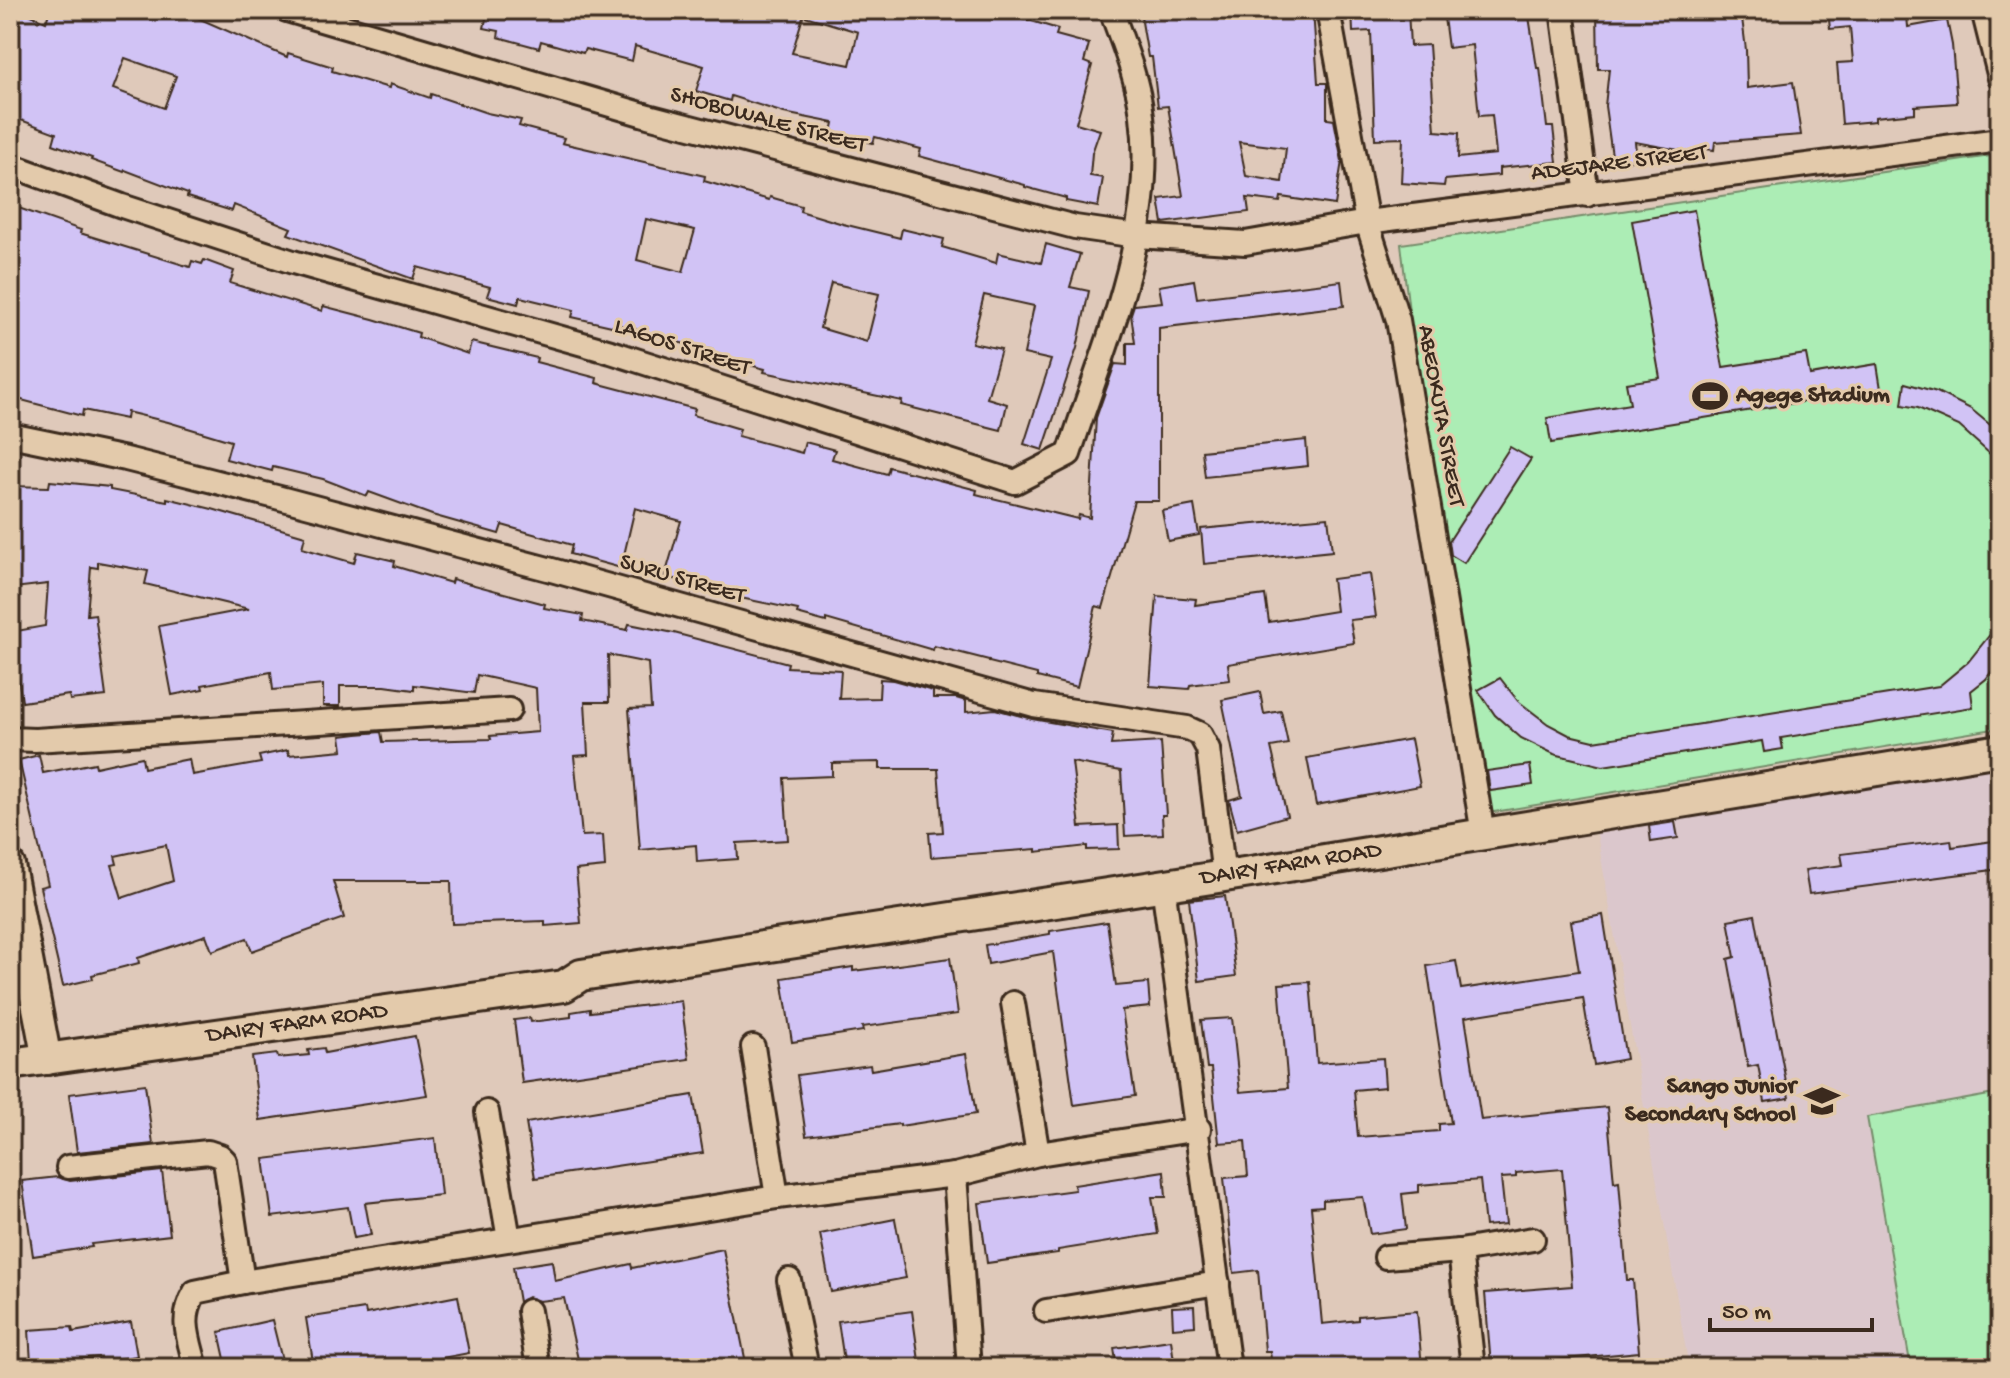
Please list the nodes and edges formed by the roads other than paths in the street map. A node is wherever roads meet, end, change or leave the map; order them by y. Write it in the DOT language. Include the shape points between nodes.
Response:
graph roads {
  1 [pos="287,10"];
  2 [pos="1111,10"];
  3 [pos="1328,10"];
  4 [pos="1562,10"];
  5 [pos="1983,10"];
  6 [pos="330,16"];
  7 [pos="2000,78"];
  8 [pos="2000,140"];
  9 [pos="10,165"];
  10 [pos="1587,195"];
  11 [pos="1367,222"];
  12 [pos="1137,236"];
  13 [pos="1245,243"];
  14 [pos="10,435"];
  15 [pos="509,710"];
  16 [pos="10,739"];
  17 [pos="2000,750"];
  18 [pos="1483,834"];
  19 [pos="10,865"];
  20 [pos="1224,876"];
  21 [pos="1163,885"];
  22 [pos="1013,1003"];
  23 [pos="10,1046"];
  24 [pos="753,1047"];
  25 [pos="46,1050"];
  26 [pos="10,1064"];
  27 [pos="487,1112"];
  28 [pos="1199,1129"];
  29 [pos="1038,1154"];
  30 [pos="68,1167"];
  31 [pos="955,1175"];
  32 [pos="777,1197"];
  33 [pos="509,1239"];
  34 [pos="1533,1239"];
  35 [pos="1460,1251"];
  36 [pos="1386,1257"];
  37 [pos="789,1280"];
  38 [pos="243,1282"];
  39 [pos="1218,1283"];
  40 [pos="529,1311"];
  41 [pos="1046,1311"];
  42 [pos="196,1368"];
  43 [pos="538,1368"];
  44 [pos="807,1368"];
  45 [pos="969,1368"];
  46 [pos="1229,1368"];
  47 [pos="1473,1368"];
  1 -- 6 [label="street, SHOBOWALE STREET"];
  2 -- 12 [label="street, LAGOS STREET" via="1142,113 1145,158"];
  3 -- 11 [label="street, ABEOKUTA STREET"];
  4 -- 10 [label="street"];
  5 -- 7 [label="street"];
  6 -- 12 [label="street, SHOBOWALE STREET" via="648,116 1075,227"];
  8 -- 10 [label="street, ADEJARE STREET"];
  9 -- 12 [label="street, LAGOS STREET" via="293,262 611,352 1015,482 1069,454"];
  10 -- 11 [label="street, ADEJARE STREET"];
  11 -- 13 [label="street, ADEJARE STREET"];
  11 -- 18 [label="street, ABEOKUTA STREET" via="1398,320"];
  12 -- 13 [label="street, SHOBOWALE STREET"];
  14 -- 20 [label="street, SURU STREET" via="295,502 1034,705 1187,728 1200,734 1208,749"];
  15 -- 16 [label="street"];
  17 -- 18 [label="main road, DAIRY FARM ROAD"];
  18 -- 20 [label="main road, DAIRY FARM ROAD"];
  19 -- 25 [label="street"];
  20 -- 21 [label="main road, DAIRY FARM ROAD"];
  21 -- 25 [label="main road, DAIRY FARM ROAD" via="581,975 564,986"];
  21 -- 28 [label="street"];
  22 -- 29 [label="street"];
  23 -- 25 [label="main road, DAIRY FARM ROAD"];
  24 -- 32 [label="street"];
  25 -- 26 [label="main road, DAIRY FARM ROAD"];
  27 -- 33 [label="street"];
  28 -- 29 [label="street"];
  28 -- 39 [label="street"];
  29 -- 31 [label="street"];
  30 -- 38 [label="street" via="196,1152 220,1156 225,1161"];
  31 -- 32 [label="street"];
  31 -- 45 [label="street"];
  32 -- 33 [label="street"];
  33 -- 38 [label="street"];
  34 -- 35 [label="street"];
  35 -- 36 [label="street"];
  35 -- 47 [label="street"];
  37 -- 44 [label="street"];
  38 -- 42 [label="street" via="195,1292 186,1307"];
  39 -- 41 [label="street"];
  39 -- 46 [label="street"];
  40 -- 43 [label="street"];
}
